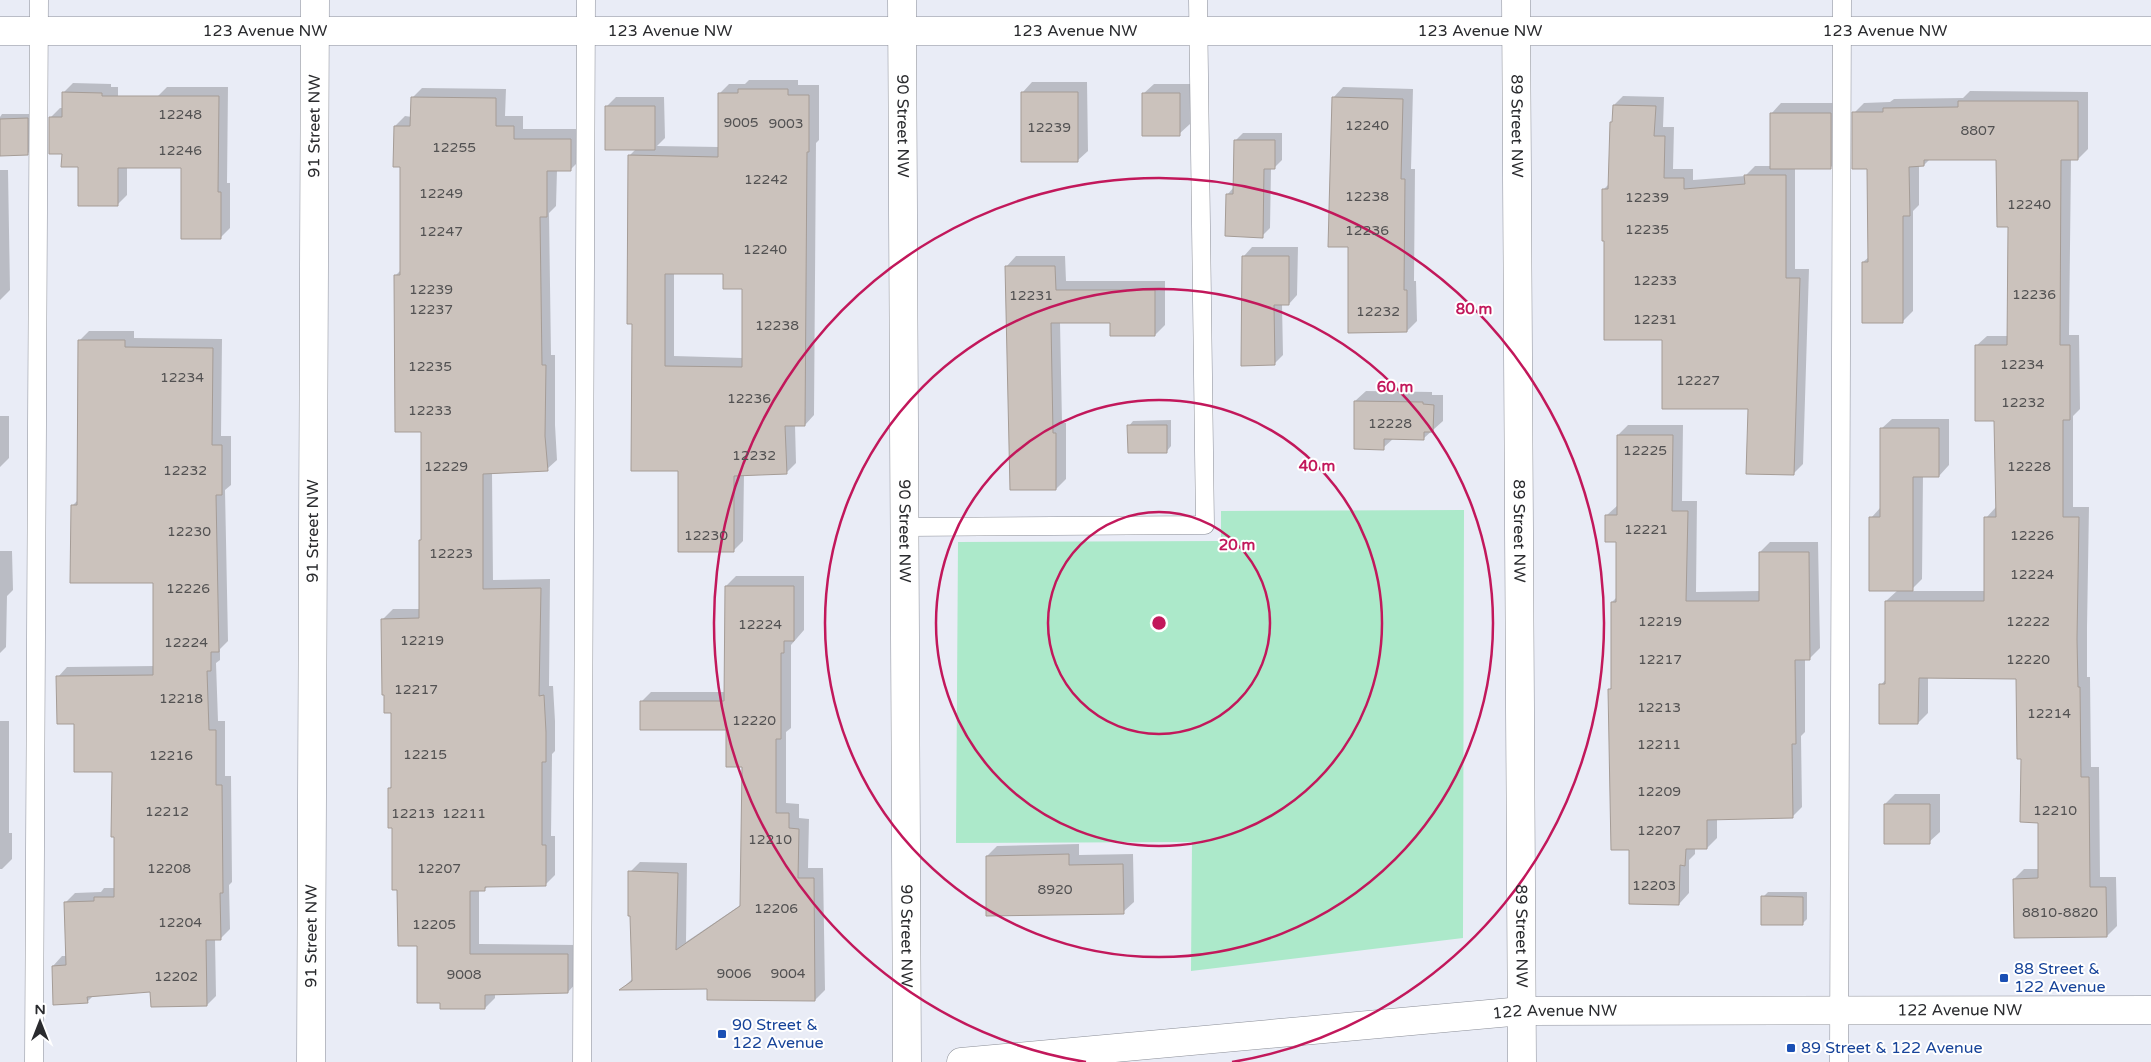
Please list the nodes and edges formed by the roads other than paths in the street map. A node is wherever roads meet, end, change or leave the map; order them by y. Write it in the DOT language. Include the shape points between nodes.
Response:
graph roads {
  1 [pos="39,0"];
  2 [pos="316,0"];
  3 [pos="586,0"];
  4 [pos="902,0"];
  5 [pos="1198,0"];
  6 [pos="1516,0"];
  7 [pos="1842,0"];
  8 [pos="586,30"];
  9 [pos="0,31"];
  10 [pos="39,31"];
  11 [pos="316,31"];
  12 [pos="903,31"];
  13 [pos="1198,31"];
  14 [pos="1516,31"];
  15 [pos="1842,31"];
  16 [pos="2151,31"];
  17 [pos="905,527"];
  18 [pos="1839,1010"];
  19 [pos="2151,1010"];
  20 [pos="1522,1011"];
  21 [pos="34,1062"];
  22 [pos="311,1062"];
  23 [pos="582,1062"];
  24 [pos="907,1062"];
  25 [pos="961,1062"];
  26 [pos="1522,1062"];
  27 [pos="1839,1062"];
  1 -- 10 [label="lane"];
  2 -- 11 [label="street, 91 Street NW"];
  3 -- 8 [label="lane"];
  4 -- 12 [label="street, 90 Street NW"];
  5 -- 13 [label="lane"];
  6 -- 14 [label="street, 89 Street NW"];
  7 -- 15 [label="lane"];
  8 -- 11 [label="street, 123 Avenue NW"];
  8 -- 12 [label="street, 123 Avenue NW"];
  8 -- 23 [label="lane"];
  9 -- 10 [label="street, 123 Avenue NW"];
  10 -- 11 [label="street, 123 Avenue NW"];
  10 -- 21 [label="lane"];
  11 -- 22 [label="street, 91 Street NW"];
  12 -- 13 [label="street, 123 Avenue NW"];
  12 -- 17 [label="street, 90 Street NW"];
  13 -- 14 [label="street, 123 Avenue NW"];
  13 -- 17 [label="lane" via="1205,524"];
  14 -- 15 [label="street, 123 Avenue NW"];
  14 -- 20 [label="street, 89 Street NW"];
  15 -- 16 [label="street, 123 Avenue NW"];
  15 -- 18 [label="lane"];
  17 -- 24 [label="street, 90 Street NW"];
  18 -- 19 [label="street, 122 Avenue NW"];
  18 -- 20 [label="street, 122 Avenue NW"];
  18 -- 27 [label="lane"];
  20 -- 25 [label="street, 122 Avenue NW"];
  20 -- 26 [label="street, 89 Street NW"];
}
